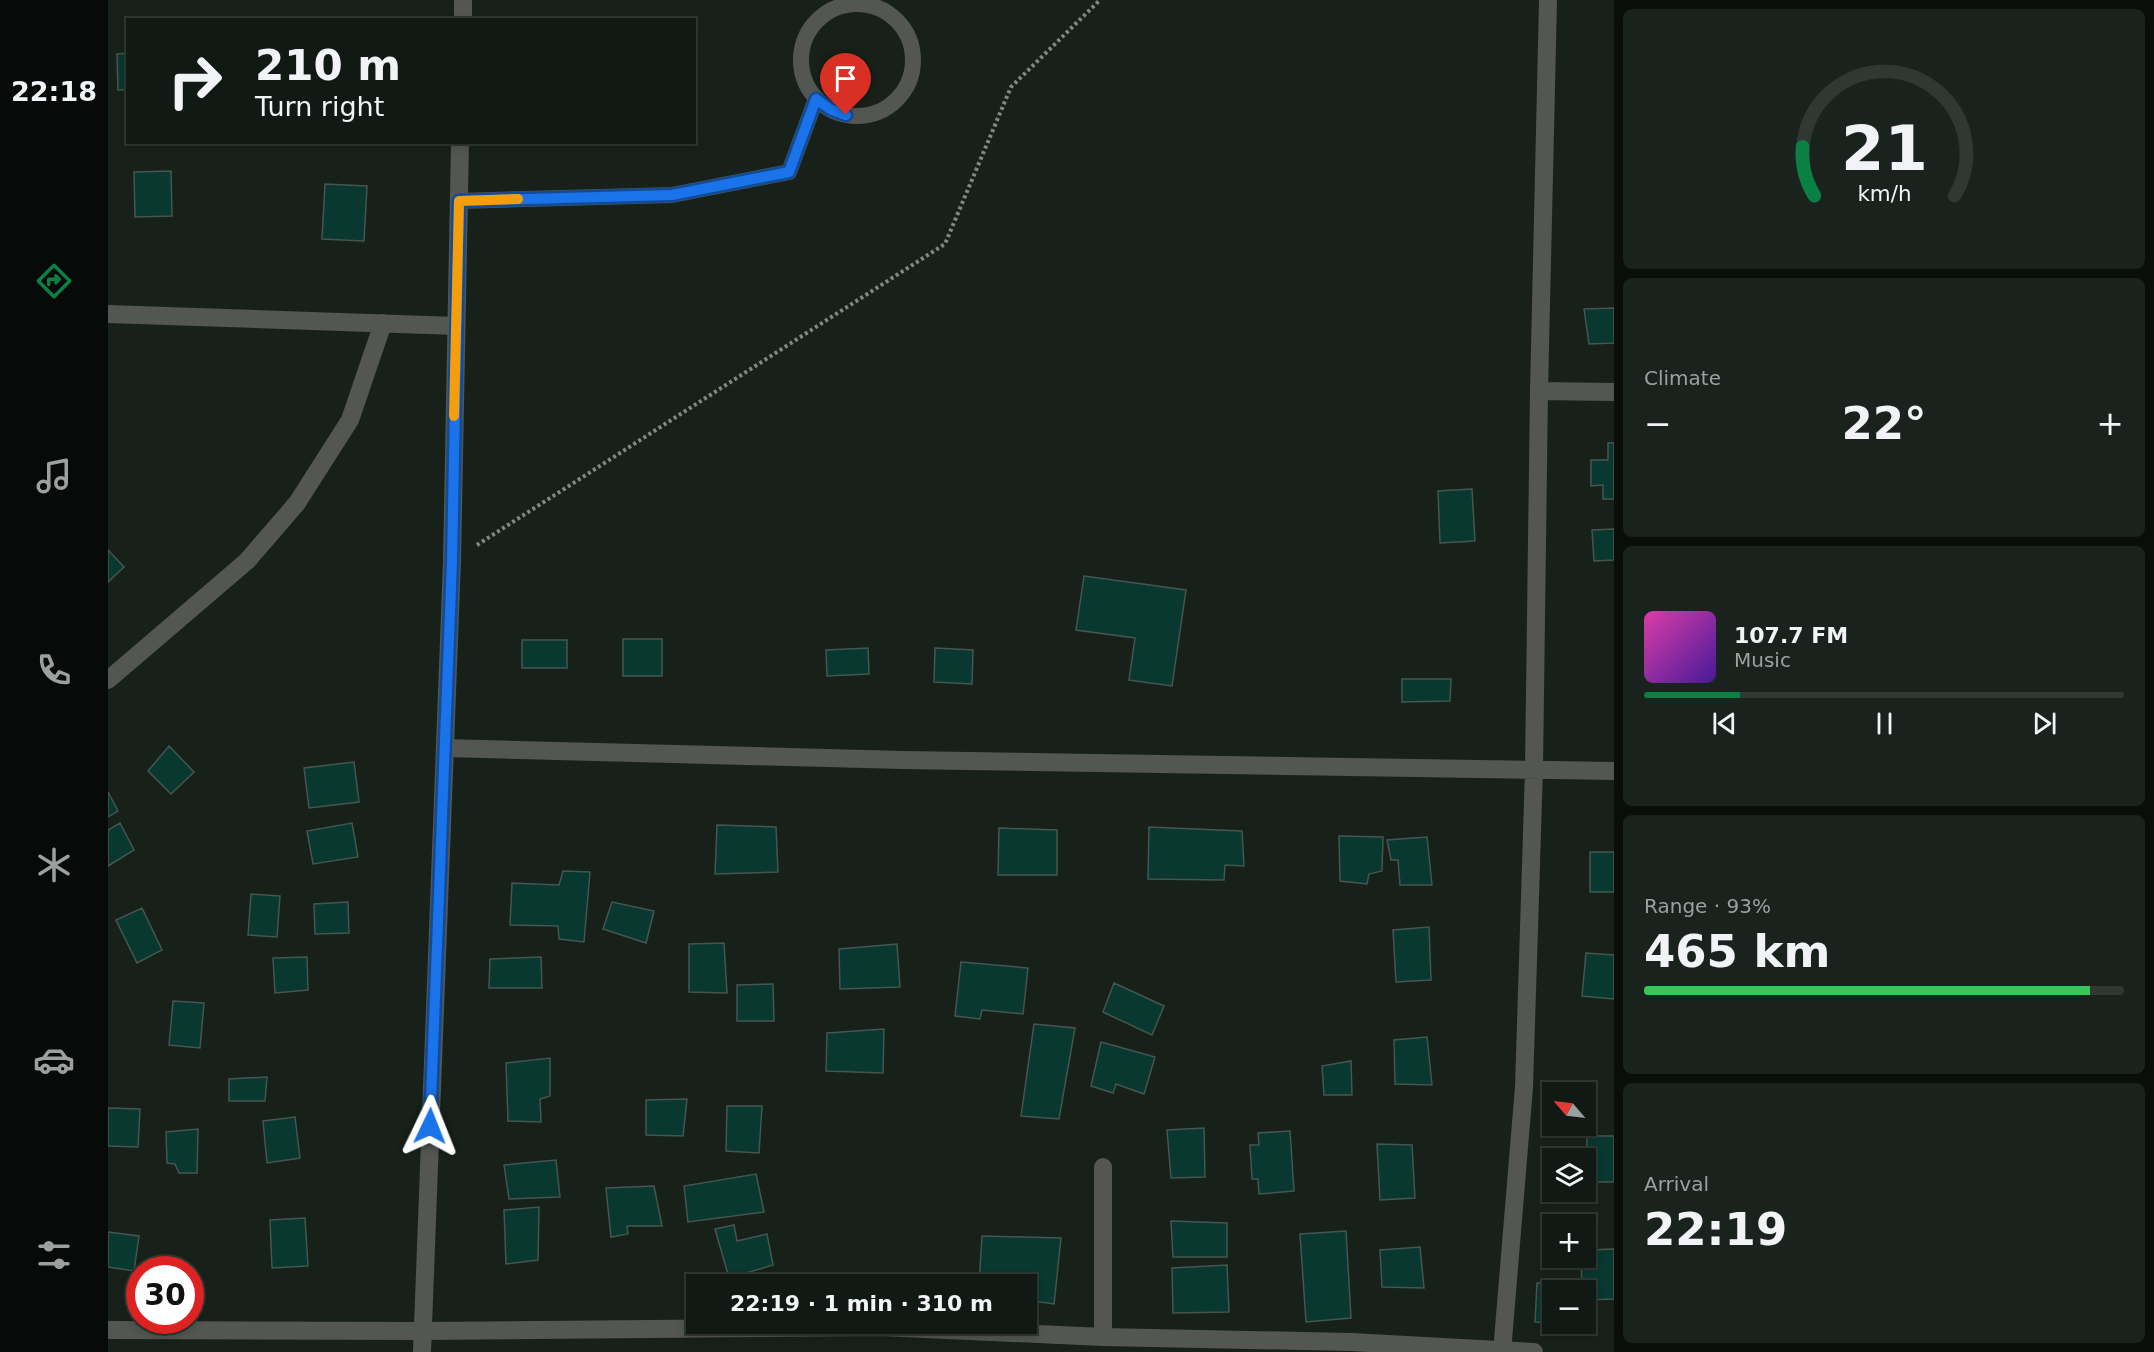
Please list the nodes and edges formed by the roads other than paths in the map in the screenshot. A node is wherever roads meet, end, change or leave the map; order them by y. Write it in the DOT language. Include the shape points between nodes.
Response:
graph roads {
  1 [pos="463,0"];
  2 [pos="1548,0"];
  3 [pos="463,18"];
  4 [pos="816,99"];
  5 [pos="460,144"];
  6 [pos="459,201"];
  7 [pos="108,314"];
  8 [pos="383,323"];
  9 [pos="456,326"];
  10 [pos="1539,391"];
  11 [pos="1614,392"];
  12 [pos="108,680"];
  13 [pos="445,748"];
  14 [pos="1534,769"];
  15 [pos="1614,771"];
  16 [pos="1102,1167"];
  17 [pos="108,1330"];
  18 [pos="423,1331"];
  19 [pos="1103,1337"];
  20 [pos="1503,1351"];
  21 [pos="423,1352"];
  22 [pos="1534,1352"];
  1 -- 3 [label="street"];
  2 -- 10 [label="street"];
  4 -- 4 [label="lane" via="807,87 800,54 812,25 823,14 853,4 870,5 898,21 913,49 914,65 902,95 876,114 862,116 846,115"];
  4 -- 6 [label="lane" via="789,172 672,195"];
  5 -- 6 [label="street"];
  6 -- 9 [label="street"];
  7 -- 8 [label="street"];
  8 -- 9 [label="street"];
  8 -- 12 [label="street" via="350,420 297,503 247,561"];
  9 -- 13 [label="street"];
  10 -- 11 [label="street"];
  10 -- 14 [label="street"];
  13 -- 14 [label="street" via="902,760"];
  13 -- 18 [label="street"];
  14 -- 15 [label="street"];
  14 -- 20 [label="street" via="1524,1087"];
  16 -- 19 [label="street"];
  17 -- 18 [label="street"];
  18 -- 19 [label="street" via="881,1327"];
  18 -- 21 [label="street"];
  19 -- 20 [label="street"];
  20 -- 22 [label="street"];
}
